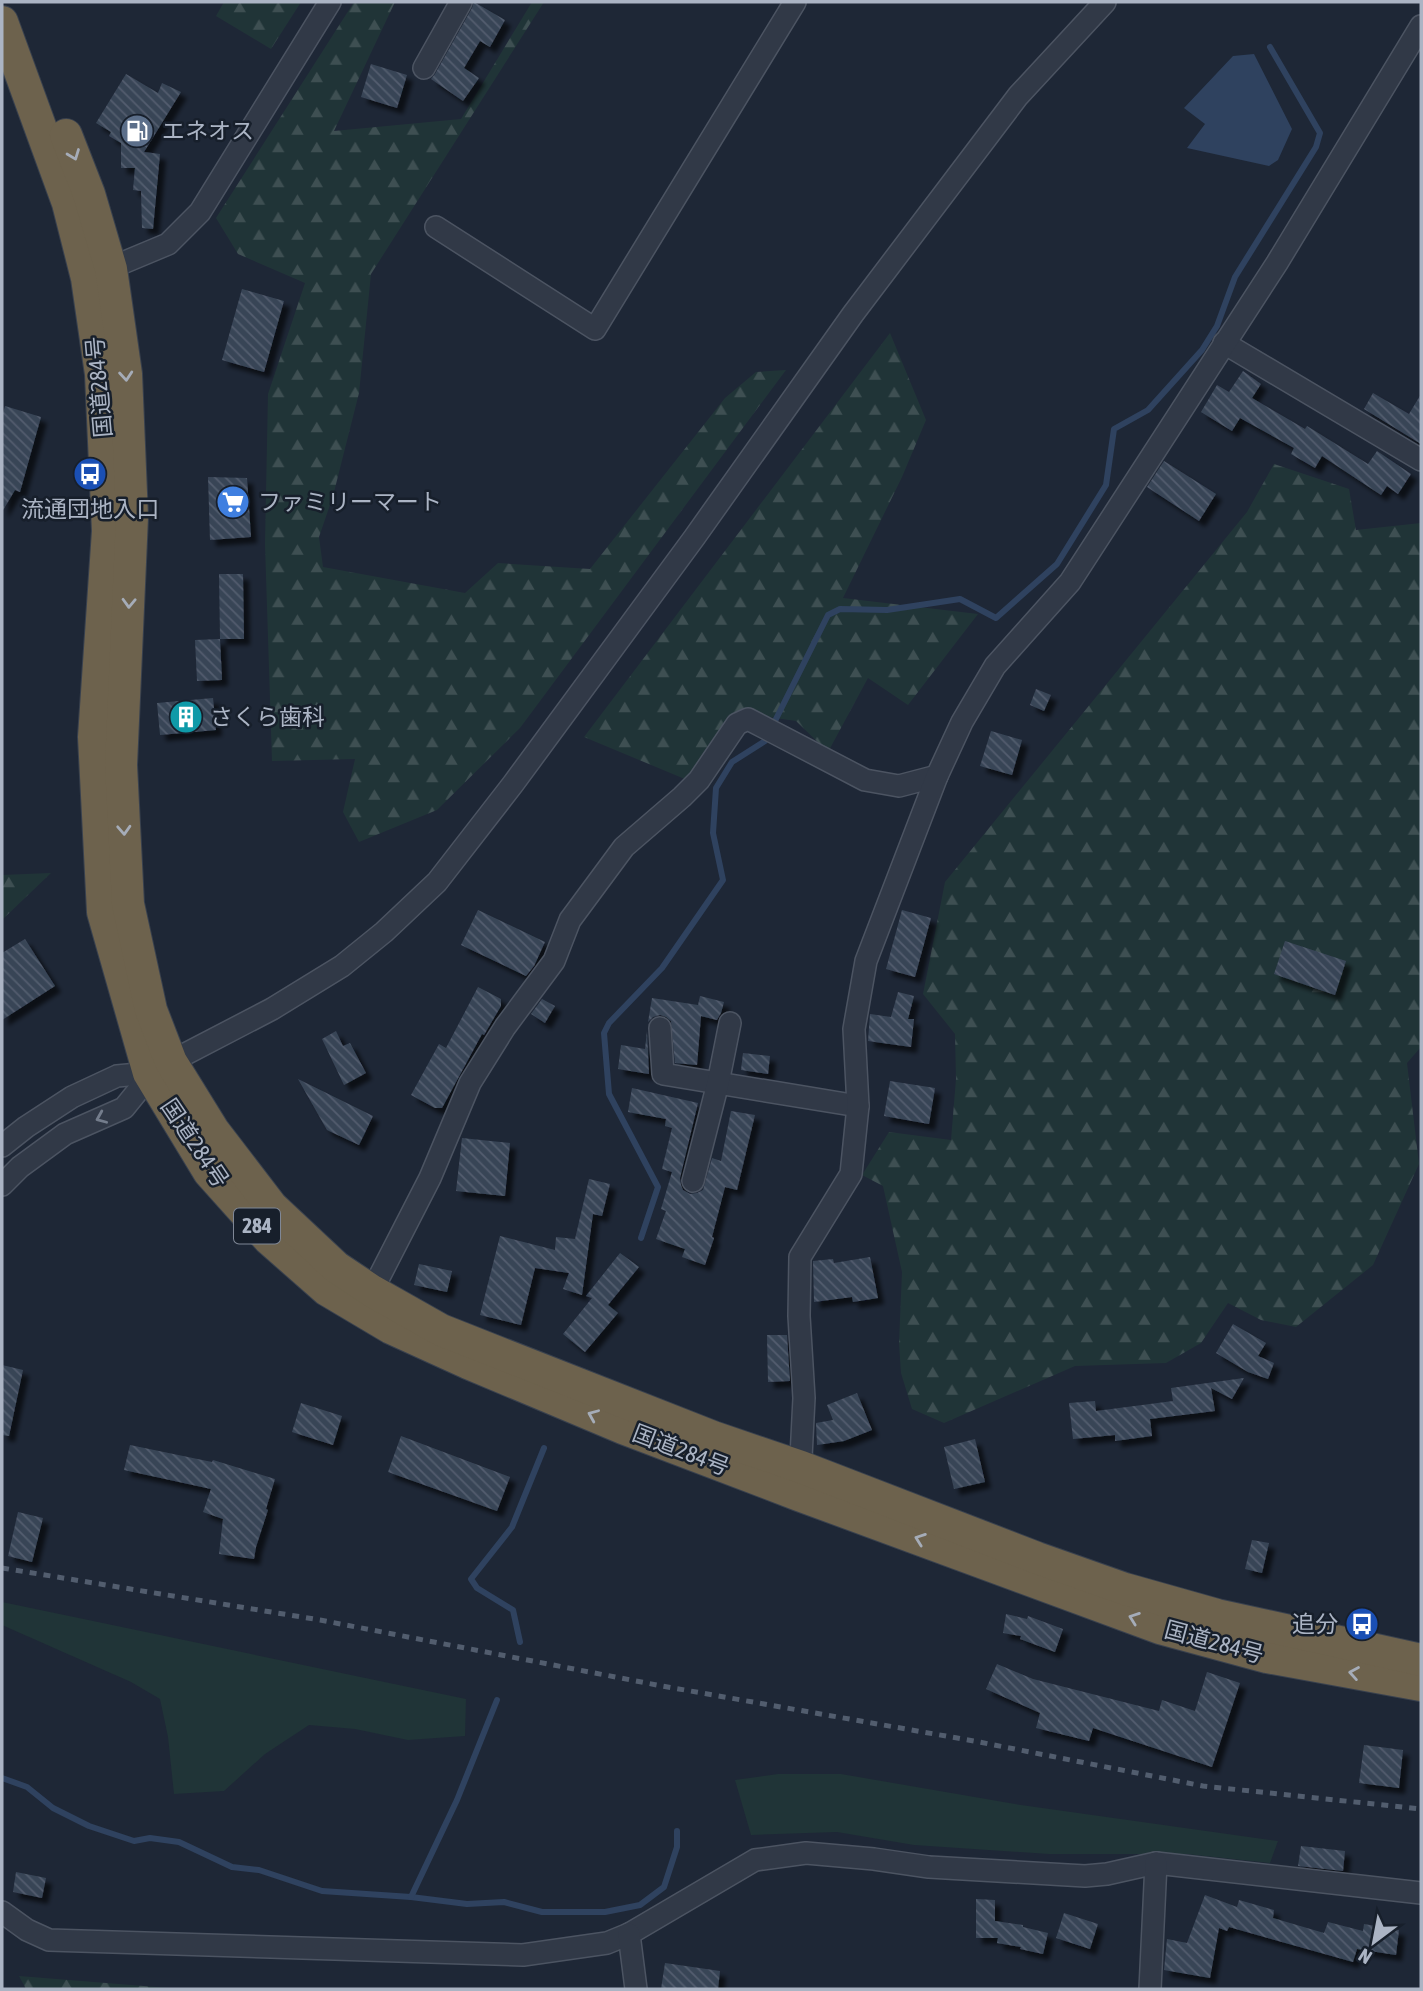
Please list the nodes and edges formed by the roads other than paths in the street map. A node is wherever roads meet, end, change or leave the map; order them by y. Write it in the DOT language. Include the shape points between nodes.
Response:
graph roads {
  1 [pos="10,2"];
  2 [pos="330,2"];
  3 [pos="461,2"];
  4 [pos="795,2"];
  5 [pos="1105,2"];
  6 [pos="2,22"];
  7 [pos="1421,26"];
  8 [pos="424,68"];
  9 [pos="436,227"];
  10 [pos="99,273"];
  11 [pos="1224,343"];
  12 [pos="1421,460"];
  13 [pos="937,776"];
  14 [pos="730,1023"];
  15 [pos="660,1028"];
  16 [pos="160,1067"];
  17 [pos="718,1083"];
  18 [pos="858,1106"];
  19 [pos="2,1146"];
  20 [pos="693,1181"];
  21 [pos="2,1185"];
  22 [pos="372,1291"];
  23 [pos="800,1481"];
  24 [pos="1421,1660"];
  25 [pos="1421,1685"];
  26 [pos="1156,1863"];
  27 [pos="1421,1893"];
  28 [pos="2,1912"];
  29 [pos="629,1934"];
  30 [pos="636,1989"];
  31 [pos="1150,1989"];
  1 -- 10 [label="highway, 国道284号 / 284, one-way" via="89,194"];
  2 -- 10 [label="street" via="200,212 168,244"];
  3 -- 8 [label="street"];
  4 -- 9 [label="street" via="595,329"];
  5 -- 16 [label="street" via="1018,96 437,881 342,966 272,1010"];
  6 -- 10 [label="highway, 国道284号 / 284" via="68,203"];
  7 -- 11 [label="street"];
  10 -- 16 [label="highway, 国道284号 / 284" via="126,374 132,517 121,765 128,904"];
  11 -- 12 [label="street"];
  11 -- 13 [label="street" via="1070,582 995,666"];
  13 -- 18 [label="street" via="866,961 854,1029"];
  13 -- 22 [label="street" via="899,786 865,780 748,719 737,724 699,779 624,847 570,920 555,961 470,1083"];
  14 -- 17 [label="street"];
  15 -- 17 [label="street" via="663,1074"];
  16 -- 19 [label="street" via="117,1076 72,1097"];
  16 -- 21 [label="street, one-way" via="124,1108 65,1134"];
  16 -- 22 [label="highway, 国道284号 / 284" via="272,1208 336,1267"];
  23 -- 16 [label="highway, 国道284号 / 284, one-way" via="624,1428 391,1328 327,1290 269,1239 209,1172"];
  17 -- 18 [label="street"];
  17 -- 20 [label="street"];
  18 -- 23 [label="street" via="851,1174 800,1257 804,1398"];
  22 -- 23 [label="highway, 国道284号 / 284" via="441,1330 713,1437"];
  23 -- 24 [label="highway, 国道284号 / 284" via="1125,1589 1217,1615"];
  25 -- 23 [label="highway, 国道284号 / 284, one-way" via="1266,1657 1160,1628"];
  26 -- 27 [label="street"];
  26 -- 29 [label="street" via="1085,1876 929,1867 806,1853 755,1860"];
  26 -- 31 [label="street"];
  28 -- 29 [label="street" via="49,1941 523,1955 607,1943"];
  29 -- 30 [label="street"];
}
